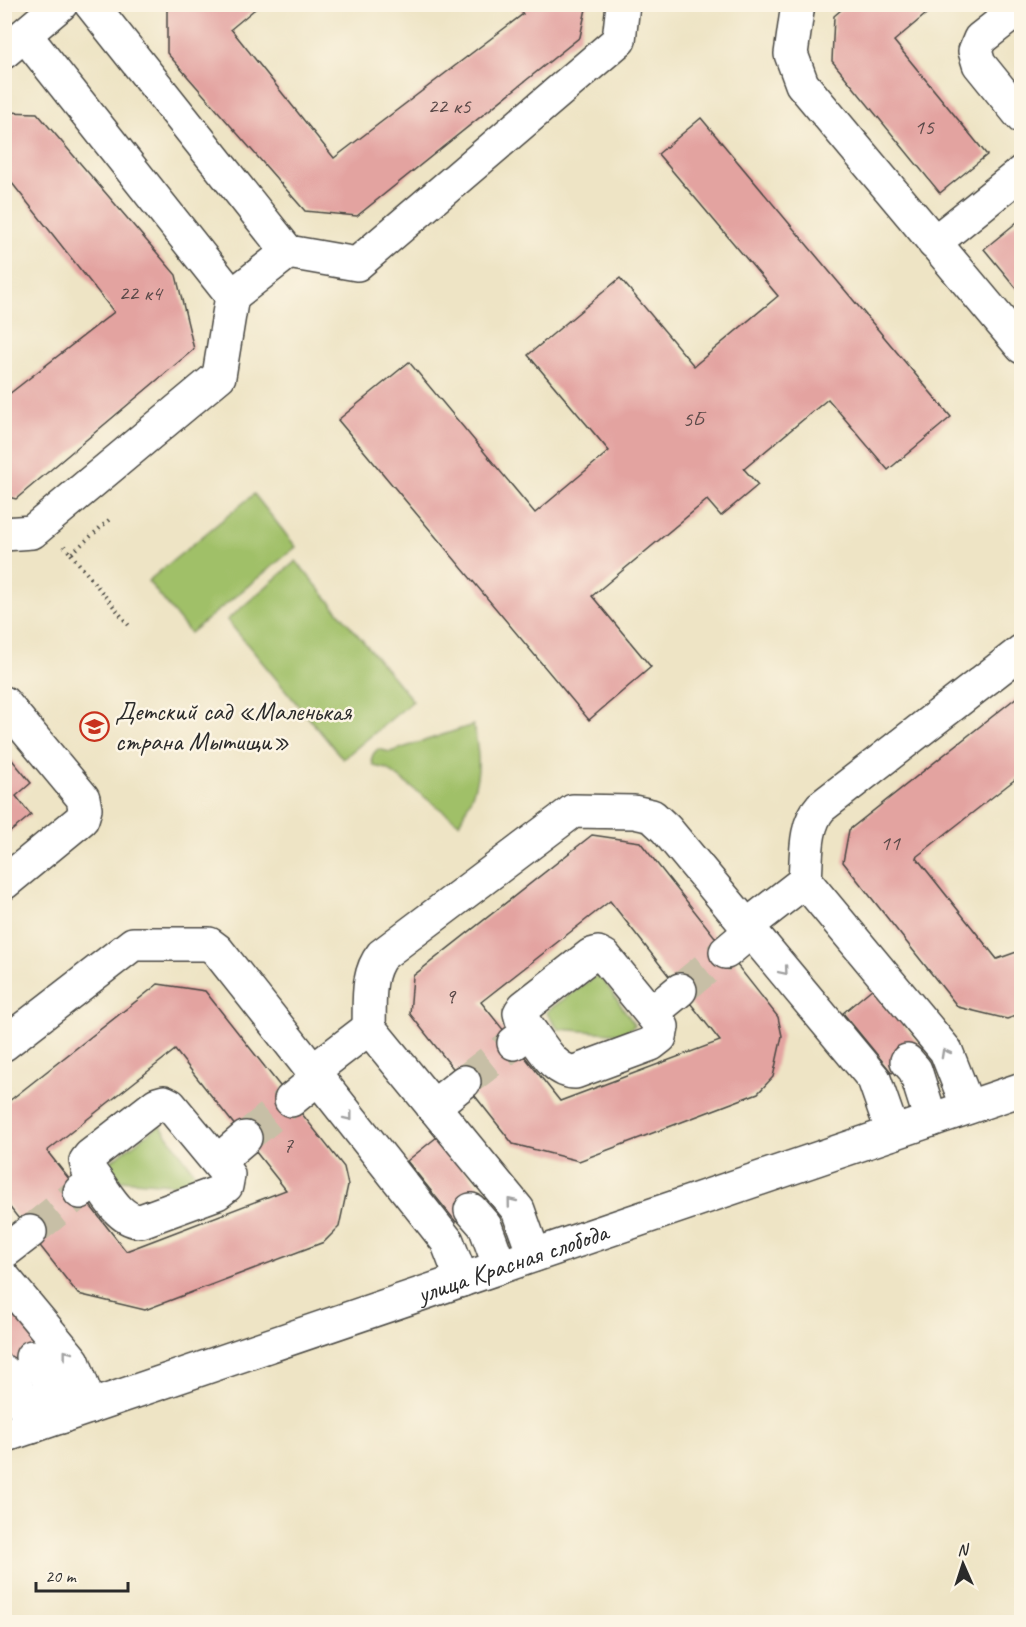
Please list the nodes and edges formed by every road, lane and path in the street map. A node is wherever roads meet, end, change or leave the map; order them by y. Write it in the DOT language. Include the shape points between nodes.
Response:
graph roads {
  1 [pos="61,4"];
  2 [pos="92,4"];
  3 [pos="623,4"];
  4 [pos="798,4"];
  5 [pos="1022,6"];
  6 [pos="15,43"];
  7 [pos="1022,117"];
  8 [pos="1022,172"];
  9 [pos="934,243"];
  10 [pos="288,252"];
  11 [pos="232,296"];
  12 [pos="1022,347"];
  13 [pos="4,534"];
  14 [pos="71,554"];
  15 [pos="131,628"];
  16 [pos="1022,651"];
  17 [pos="4,703"];
  18 [pos="805,881"];
  19 [pos="4,883"];
  20 [pos="749,928"];
  21 [pos="726,952"];
  22 [pos="680,990"];
  23 [pos="652,1013"];
  24 [pos="369,1028"];
  25 [pos="4,1044"];
  26 [pos="907,1061"];
  27 [pos="316,1075"];
  28 [pos="464,1082"];
  29 [pos="1022,1089"];
  30 [pos="291,1100"];
  31 [pos="433,1107"];
  32 [pos="968,1107"];
  33 [pos="931,1120"];
  34 [pos="893,1133"];
  35 [pos="245,1138"];
  36 [pos="218,1161"];
  37 [pos="471,1210"];
  38 [pos="30,1232"];
  39 [pos="4,1252"];
  40 [pos="534,1255"];
  41 [pos="500,1267"];
  42 [pos="4,1278"];
  43 [pos="462,1280"];
  44 [pos="18,1365"];
  45 [pos="47,1422"];
  1 -- 6 [label="street"];
  2 -- 10 [label="street"];
  3 -- 10 [label="street" via="619,40 357,264"];
  4 -- 9 [label="street" via="790,54 802,84"];
  5 -- 7 [label="street" via="980,39 975,51 978,64"];
  6 -- 11 [label="street"];
  8 -- 9 [label="street"];
  9 -- 12 [label="street"];
  10 -- 11 [label="street"];
  11 -- 13 [label="street" via="219,376 32,532"];
  14 -- 15 [label="path"];
  16 -- 18 [label="street" via="821,807 809,828"];
  17 -- 19 [label="street" via="83,798 85,809 82,819"];
  18 -- 20 [label="street"];
  32 -- 18 [label="street, one-way" via="946,1051"];
  20 -- 21 [label="street"];
  20 -- 24 [label="street" via="652,816 573,811 382,954 370,979"];
  20 -- 34 [label="street, one-way" via="874,1079"];
  22 -- 23 [label="street"];
  23 -- 23 [label="street" via="662,1027 656,1041 575,1072 558,1068 522,1037 520,1013 524,1007 598,953"];
  24 -- 27 [label="street"];
  24 -- 31 [label="street"];
  25 -- 27 [label="street" via="124,949 144,942 198,942 217,950"];
  26 -- 33 [label="street" via="915,1070"];
  27 -- 30 [label="street"];
  27 -- 43 [label="street, one-way" via="447,1240"];
  28 -- 31 [label="street"];
  29 -- 32 [label="street, улица Красная слобода"];
  40 -- 31 [label="street, one-way" via="518,1210"];
  32 -- 33 [label="street, улица Красная слобода"];
  33 -- 34 [label="street, улица Красная слобода"];
  34 -- 40 [label="street, улица Красная слобода"];
  35 -- 36 [label="street"];
  36 -- 36 [label="street" via="228,1175 222,1190 141,1221 124,1217 88,1186 86,1161 90,1156 164,1102"];
  37 -- 41 [label="street" via="485,1226"];
  38 -- 39 [label="street"];
  40 -- 41 [label="street, улица Красная слобода"];
  41 -- 43 [label="street, улица Красная слобода"];
  45 -- 42 [label="street, one-way" via="73,1361"];
  43 -- 45 [label="street, улица Красная слобода"];
  44 -- 45 [label="street" via="16,1386"];
}
